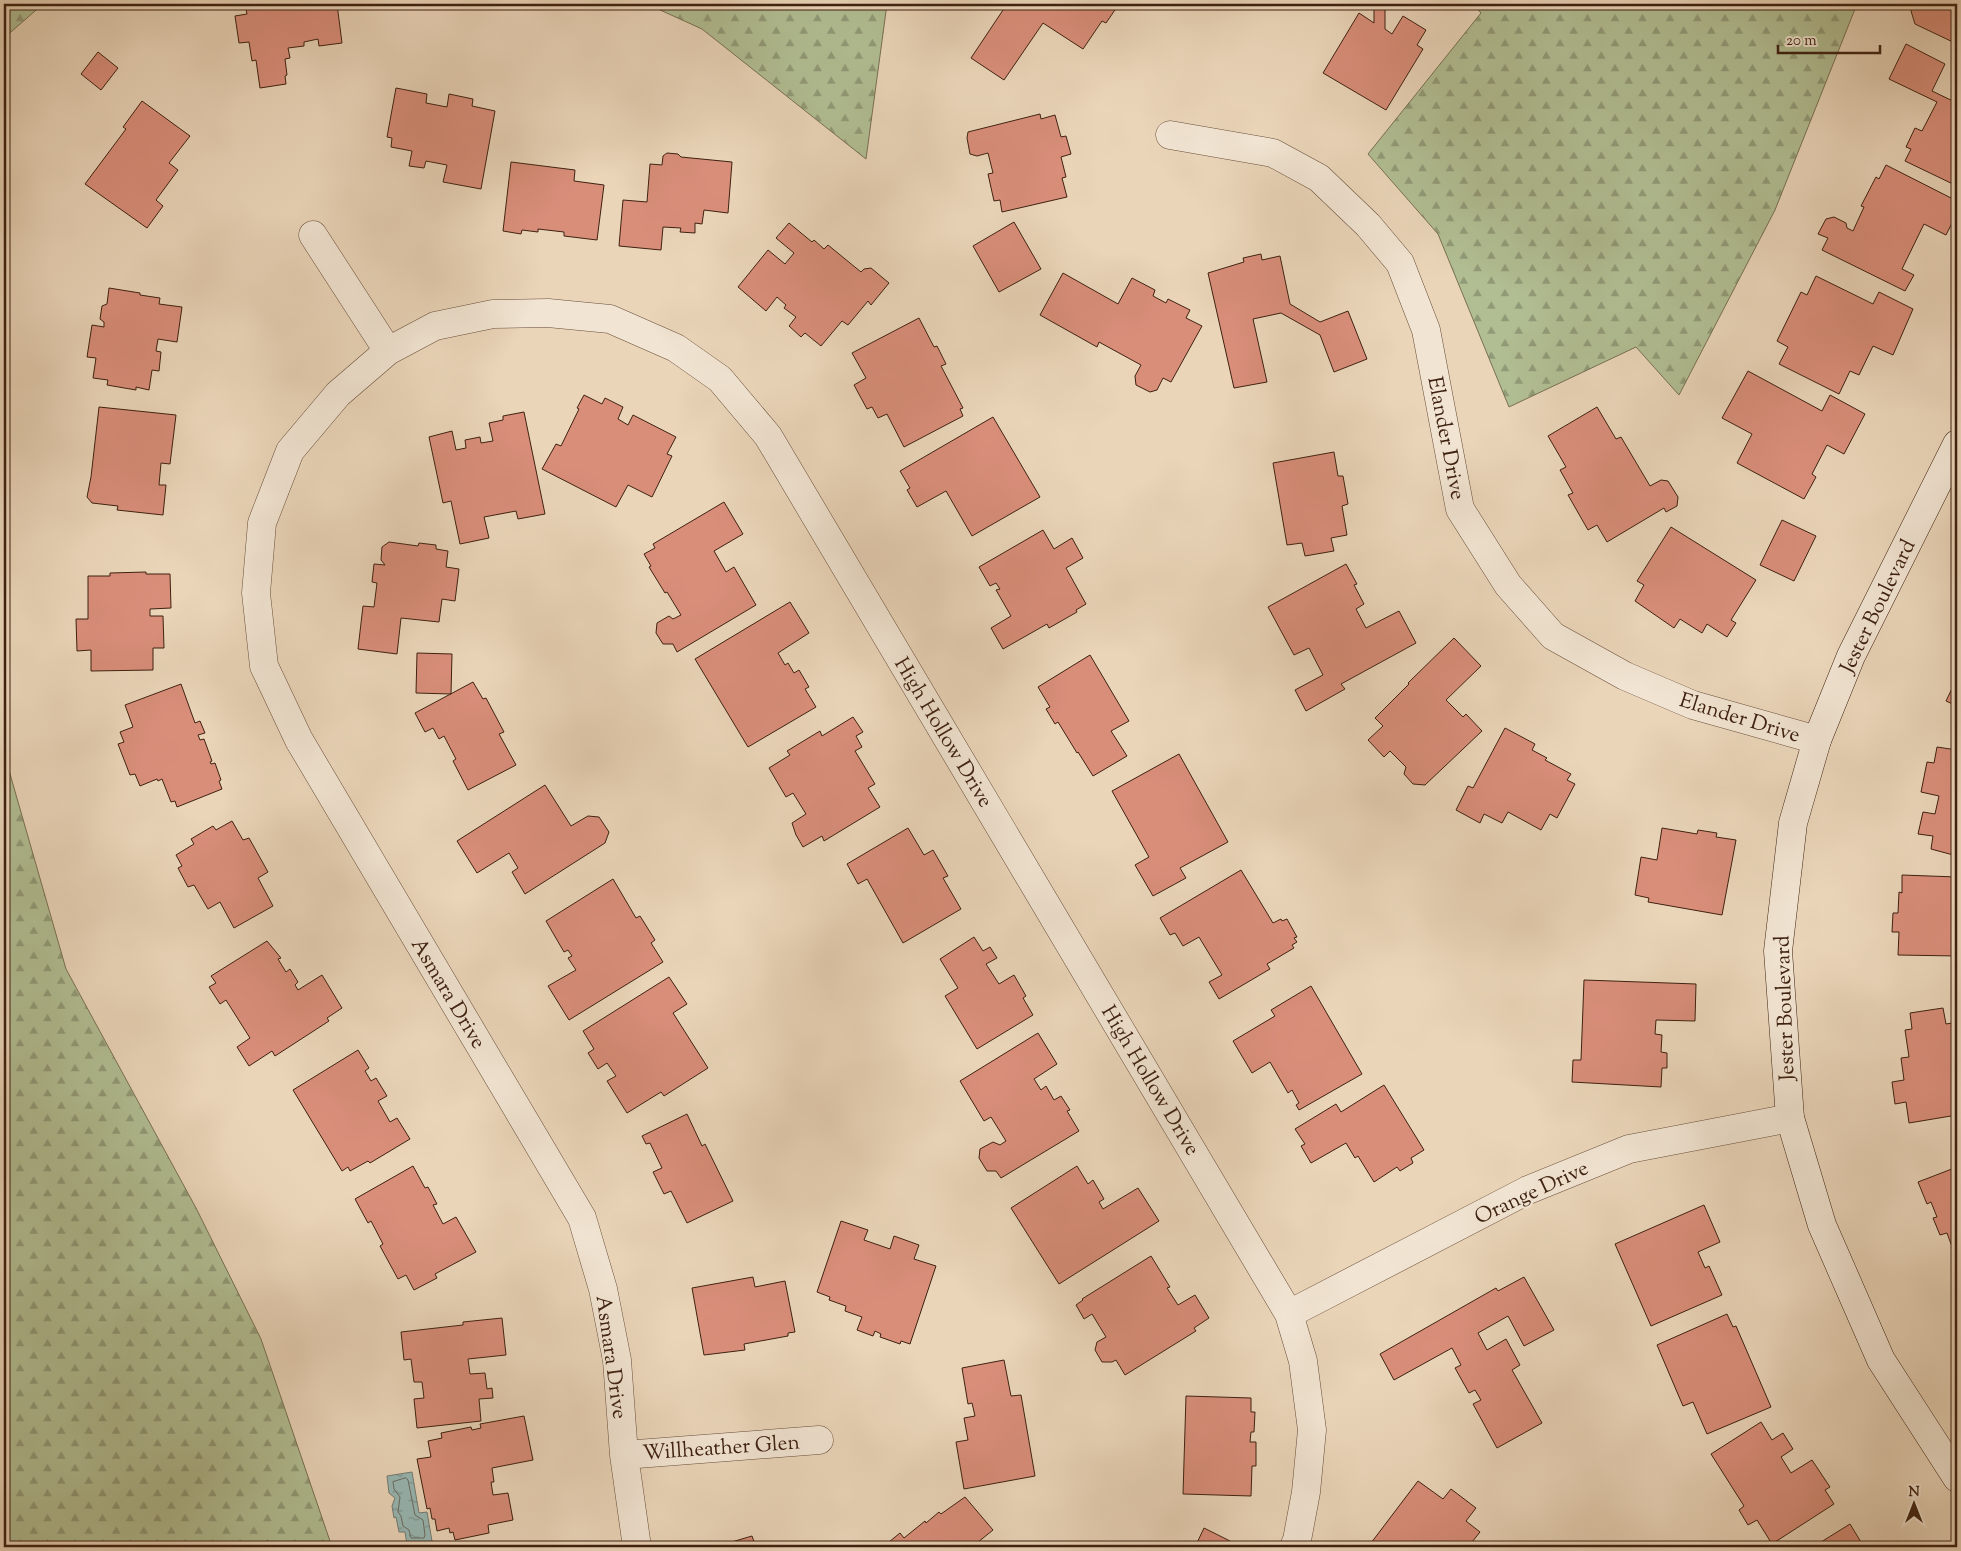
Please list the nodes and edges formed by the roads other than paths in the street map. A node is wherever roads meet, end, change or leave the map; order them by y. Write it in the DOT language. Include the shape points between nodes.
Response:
graph roads {
  1 [pos="1170,134"];
  2 [pos="312,235"];
  3 [pos="388,351"];
  4 [pos="1957,444"];
  5 [pos="290,451"];
  6 [pos="1817,740"];
  7 [pos="1790,1118"];
  8 [pos="1289,1314"];
  9 [pos="819,1440"];
  10 [pos="624,1455"];
  11 [pos="1957,1478"];
  12 [pos="637,1547"];
  13 [pos="1294,1547"];
  1 -- 6 [label="street, Elander Drive" via="1273,153 1319,178 1368,225 1400,263 1426,330 1460,509 1508,585 1553,636 1625,676 1693,705"];
  2 -- 3 [label="street"];
  3 -- 5 [label="street, High Hollow Drive" via="338,394"];
  3 -- 8 [label="street, High Hollow Drive" via="435,326 494,314 548,313 610,320 676,348 720,380 768,436"];
  4 -- 6 [label="street, Jester Boulevard" via="1851,656"];
  5 -- 10 [label="street, Asmara Drive" via="262,523 256,593 264,666 299,740 582,1218 603,1289 616,1360"];
  6 -- 7 [label="street, Jester Boulevard" via="1793,824 1778,951"];
  7 -- 8 [label="street, Orange Drive" via="1629,1149 1528,1190"];
  7 -- 11 [label="street, Jester Boulevard" via="1822,1225 1881,1360"];
  8 -- 13 [label="street, High Hollow Drive" via="1303,1361 1312,1430 1306,1492"];
  9 -- 10 [label="street, Willheather Glen"];
  10 -- 12 [label="street, Asmara Drive"];
}
